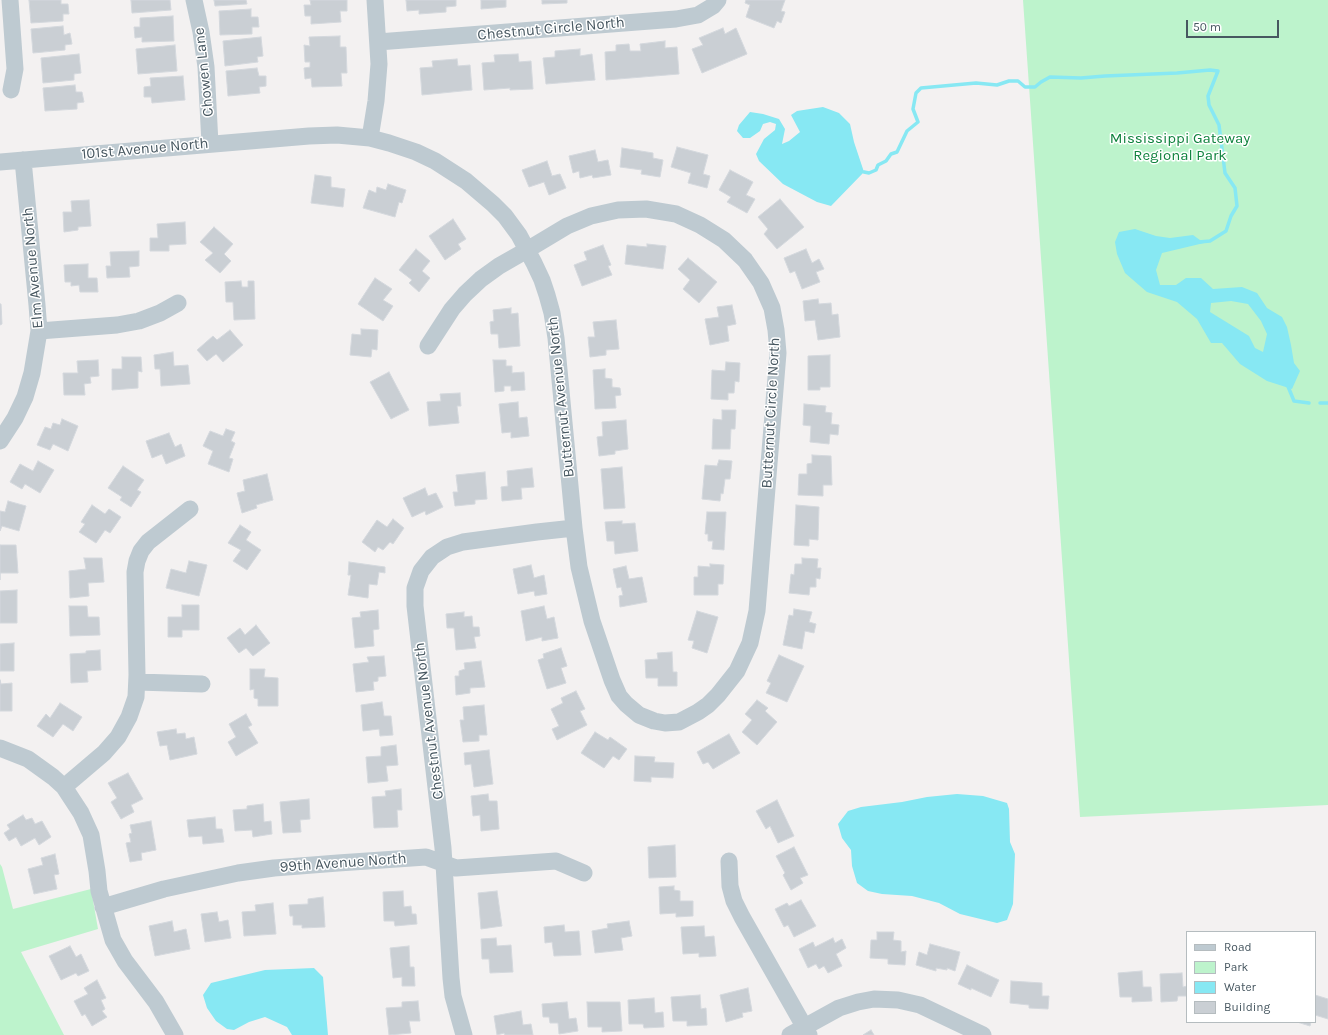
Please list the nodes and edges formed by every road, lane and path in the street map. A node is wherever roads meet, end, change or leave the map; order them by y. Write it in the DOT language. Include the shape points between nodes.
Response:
graph roads {
  1 [pos="10,0"];
  2 [pos="194,0"];
  3 [pos="375,0"];
  4 [pos="718,0"];
  5 [pos="378,42"];
  6 [pos="11,90"];
  7 [pos="289,138"];
  8 [pos="370,138"];
  9 [pos="210,144"];
  10 [pos="23,160"];
  11 [pos="0,162"];
  12 [pos="527,250"];
  13 [pos="178,303"];
  14 [pos="39,331"];
  15 [pos="428,346"];
  16 [pos="0,441"];
  17 [pos="190,509"];
  18 [pos="574,528"];
  19 [pos="137,682"];
  20 [pos="202,684"];
  21 [pos="688,718"];
  22 [pos="0,748"];
  23 [pos="64,787"];
  24 [pos="729,862"];
  25 [pos="444,863"];
  26 [pos="584,873"];
  27 [pos="103,907"];
  28 [pos="802,1032"];
  29 [pos="175,1035"];
  30 [pos="464,1035"];
  31 [pos="983,1035"];
  1 -- 6 [label="street" via="15,69"];
  2 -- 9 [label="street, Chowen Lane" via="206,67"];
  3 -- 5 [label="street"];
  4 -- 5 [label="street, Chestnut Circle North" via="698,15 676,18"];
  5 -- 8 [label="street" via="378,85"];
  7 -- 8 [label="street, Butternut Avenue North" via="337,135"];
  7 -- 9 [label="street, 101st Avenue North"];
  8 -- 12 [label="street, Butternut Avenue North" via="416,152 466,181 505,216"];
  9 -- 10 [label="street, 101st Avenue North"];
  10 -- 11 [label="street, 101st Avenue North"];
  10 -- 14 [label="street, Elm Avenue North"];
  12 -- 15 [label="street, Butternut Circle North" via="499,266 465,294 452,308"];
  12 -- 18 [label="street, Butternut Avenue North" via="542,280 552,314"];
  12 -- 21 [label="street, Butternut Circle North" via="567,226 591,216 618,210 646,209 676,214 724,240 745,260 761,283 772,308 778,353 758,604 753,630 737,671 708,705"];
  13 -- 14 [label="street" via="139,321"];
  14 -- 16 [label="street, Elm Avenue North" via="25,397 16,418"];
  17 -- 19 [label="street" via="148,542 137,561"];
  18 -- 21 [label="street, Butternut Avenue North" via="580,575 592,622 619,696 633,711 654,721 679,722"];
  18 -- 25 [label="street, Chestnut Avenue North" via="463,542 432,557 419,577 415,588 415,606"];
  19 -- 20 [label="street"];
  19 -- 23 [label="street" via="136,697 118,737 104,753"];
  22 -- 23 [label="street" via="28,759"];
  23 -- 27 [label="street" via="81,813 91,835"];
  24 -- 28 [label="street" via="730,886 734,901"];
  25 -- 26 [label="street, 99th Avenue North" via="456,868 556,860"];
  25 -- 27 [label="street, 99th Avenue North" via="426,857 274,868 203,880"];
  25 -- 30 [label="street, Chestnut Avenue North" via="453,996"];
  27 -- 29 [label="street" via="121,954 156,1002"];
  28 -- 31 [label="street" via="839,1008 882,999 920,1005"];
}
